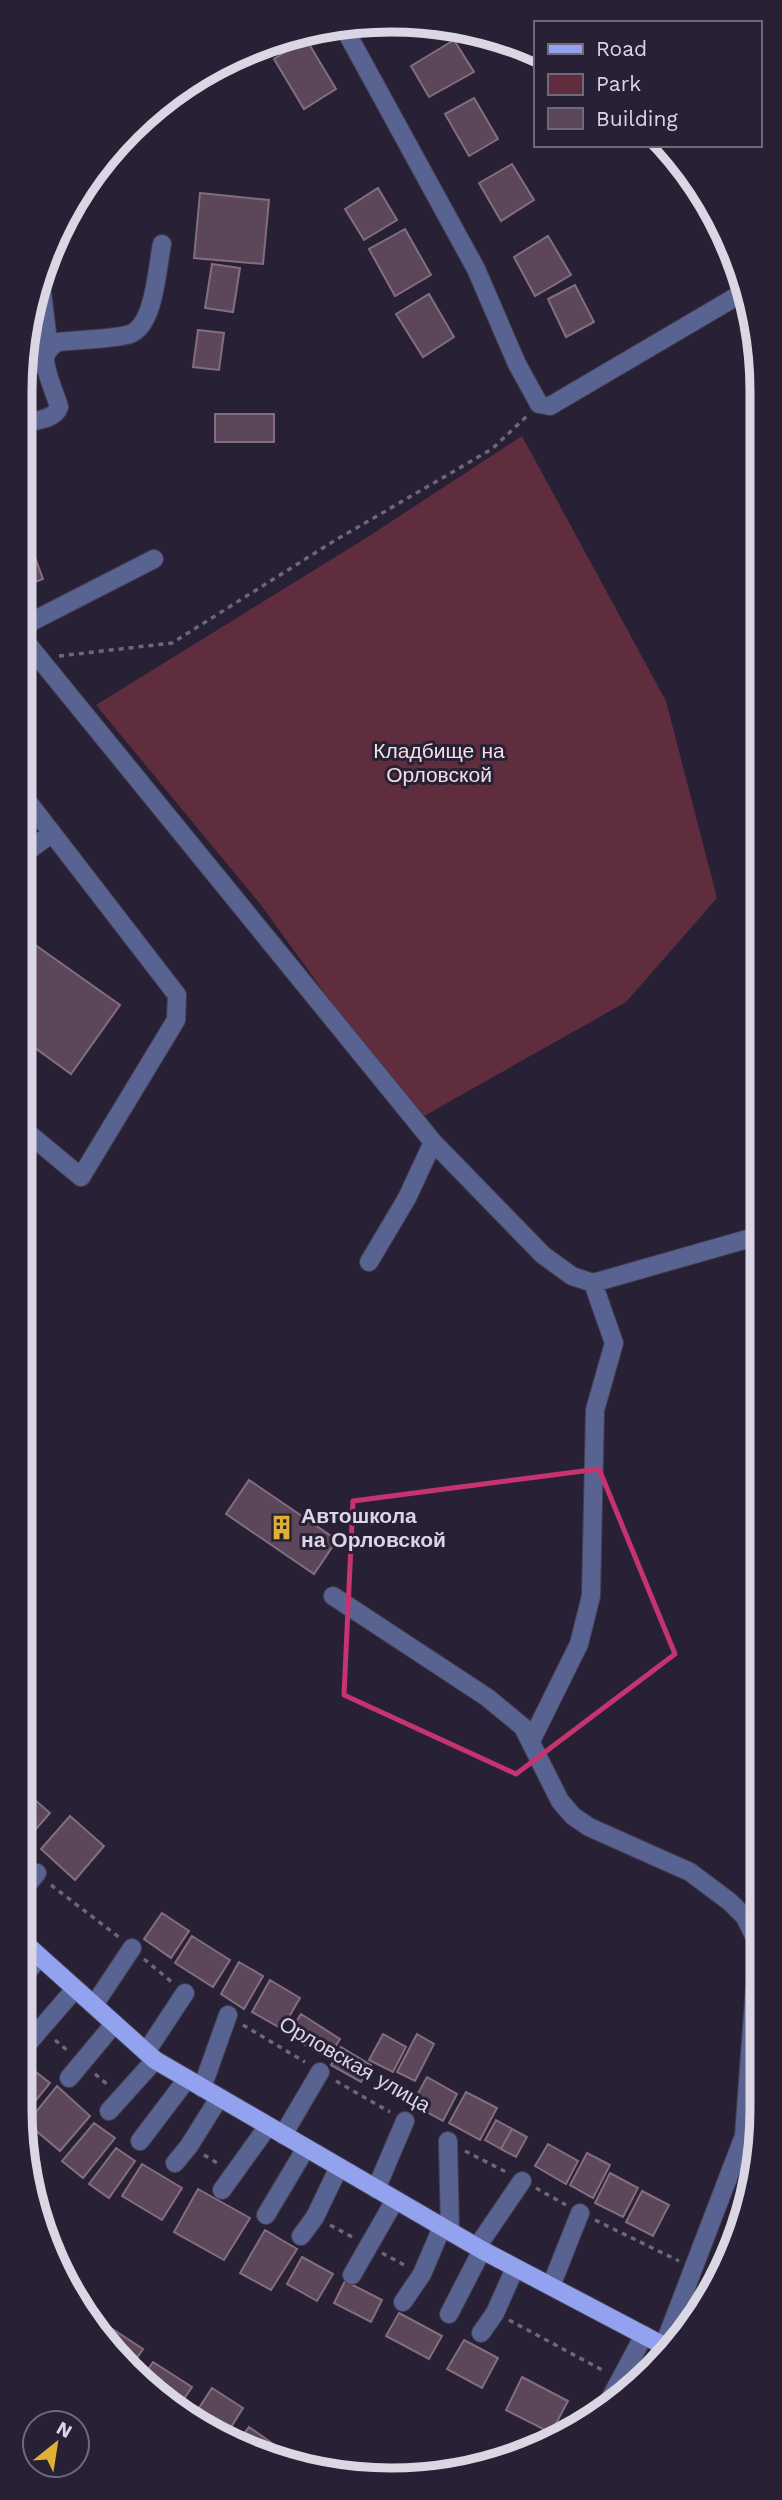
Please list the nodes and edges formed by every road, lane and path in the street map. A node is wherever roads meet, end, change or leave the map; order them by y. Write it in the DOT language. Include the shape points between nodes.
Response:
graph roads {
  1 [pos="348,35"];
  2 [pos="162,244"];
  3 [pos="737,296"];
  4 [pos="43,303"];
  5 [pos="47,356"];
  6 [pos="33,363"];
  7 [pos="540,404"];
  8 [pos="32,421"];
  9 [pos="154,559"];
  10 [pos="32,621"];
  11 [pos="32,651"];
  12 [pos="39,658"];
  13 [pos="32,808"];
  14 [pos="52,833"];
  15 [pos="32,847"];
  16 [pos="32,1136"];
  17 [pos="433,1142"];
  18 [pos="750,1238"];
  19 [pos="369,1262"];
  20 [pos="593,1283"];
  21 [pos="333,1596"];
  22 [pos="531,1741"];
  23 [pos="37,1873"];
  24 [pos="32,1879"];
  25 [pos="750,1927"];
  26 [pos="132,1948"];
  27 [pos="32,1950"];
  28 [pos="40,1957"];
  29 [pos="32,1966"];
  30 [pos="75,1989"];
  31 [pos="185,1993"];
  32 [pos="93,2005"];
  33 [pos="228,2015"];
  34 [pos="114,2024"];
  35 [pos="32,2039"];
  36 [pos="150,2056"];
  37 [pos="320,2071"];
  38 [pos="69,2078"];
  39 [pos="194,2083"];
  40 [pos="750,2095"];
  41 [pos="219,2098"];
  42 [pos="109,2110"];
  43 [pos="405,2121"];
  44 [pos="276,2130"];
  45 [pos="140,2141"];
  46 [pos="448,2141"];
  47 [pos="306,2148"];
  48 [pos="175,2163"];
  49 [pos="339,2167"];
  50 [pos="522,2181"];
  51 [pos="376,2189"];
  52 [pos="222,2190"];
  53 [pos="395,2200"];
  54 [pos="580,2213"];
  55 [pos="266,2215"];
  56 [pos="446,2230"];
  57 [pos="301,2236"];
  58 [pos="479,2249"];
  59 [pos="693,2267"];
  60 [pos="515,2268"];
  61 [pos="352,2275"];
  62 [pos="551,2286"];
  63 [pos="403,2302"];
  64 [pos="449,2314"];
  65 [pos="481,2333"];
  66 [pos="643,2335"];
  67 [pos="670,2335"];
  68 [pos="662,2345"];
  69 [pos="613,2392"];
  1 -- 7 [label="street" via="476,269 517,364"];
  2 -- 5 [label="street" via="149,315 140,327 130,334 58,342"];
  3 -- 7 [label="street" via="550,406"];
  4 -- 5 [label="street"];
  5 -- 6 [label="street"];
  5 -- 8 [label="street" via="60,407 53,416"];
  7 -- 12 [label="path" via="492,449 172,643"];
  9 -- 10 [label="street"];
  11 -- 12 [label="street"];
  12 -- 17 [label="street"];
  13 -- 14 [label="street"];
  14 -- 15 [label="street"];
  14 -- 16 [label="street" via="177,995 176,1020 81,1177"];
  17 -- 19 [label="street"];
  17 -- 20 [label="street" via="543,1255 572,1276"];
  18 -- 20 [label="street"];
  20 -- 22 [label="street" via="614,1343 595,1410 591,1596 579,1644"];
  21 -- 22 [label="street" via="506,1711"];
  22 -- 25 [label="street" via="560,1801 573,1816 690,1872 738,1910"];
  23 -- 24 [label="street"];
  23 -- 26 [label="path"];
  26 -- 31 [label="path"];
  26 -- 32 [label="street"];
  27 -- 28 [label="main road"];
  28 -- 29 [label="street"];
  28 -- 30 [label="main road"];
  30 -- 32 [label="main road"];
  30 -- 35 [label="street"];
  31 -- 36 [label="street"];
  32 -- 34 [label="main road"];
  33 -- 37 [label="path, Орловская улица"];
  33 -- 39 [label="street"];
  34 -- 36 [label="main road"];
  34 -- 38 [label="street"];
  36 -- 39 [label="main road"];
  36 -- 42 [label="street"];
  37 -- 43 [label="path, Орловская улица"];
  37 -- 44 [label="street"];
  39 -- 41 [label="main road"];
  39 -- 45 [label="street"];
  40 -- 59 [label="street" via="744,2136"];
  41 -- 44 [label="main road"];
  41 -- 48 [label="street"];
  43 -- 51 [label="street"];
  44 -- 47 [label="main road"];
  44 -- 52 [label="street"];
  46 -- 50 [label="path"];
  46 -- 56 [label="street"];
  47 -- 49 [label="main road"];
  47 -- 55 [label="street"];
  49 -- 51 [label="main road"];
  49 -- 57 [label="street"];
  50 -- 54 [label="path"];
  50 -- 58 [label="street"];
  51 -- 53 [label="main road"];
  53 -- 56 [label="main road"];
  53 -- 61 [label="street"];
  54 -- 59 [label="path"];
  54 -- 62 [label="street"];
  56 -- 58 [label="main road"];
  56 -- 63 [label="street"];
  58 -- 60 [label="main road"];
  58 -- 64 [label="street"];
  59 -- 67 [label="street"];
  60 -- 62 [label="main road"];
  60 -- 65 [label="street"];
  62 -- 66 [label="main road"];
  66 -- 68 [label="main road"];
  66 -- 69 [label="street"];
}
